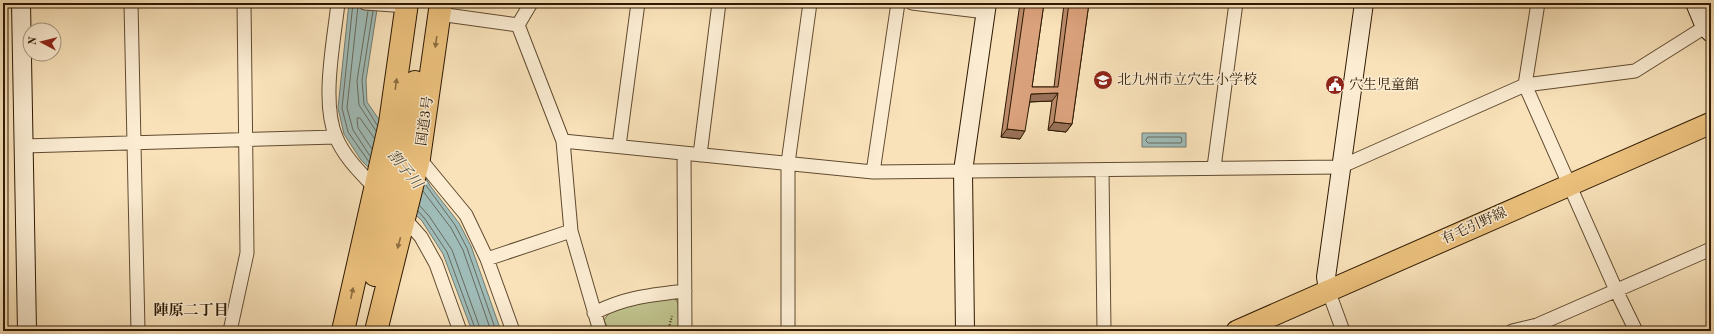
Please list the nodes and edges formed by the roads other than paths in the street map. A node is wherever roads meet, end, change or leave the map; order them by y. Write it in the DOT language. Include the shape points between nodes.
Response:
graph roads {
  1 [pos="21,3"];
  2 [pos="132,3"];
  3 [pos="244,3"];
  4 [pos="338,3"];
  5 [pos="366,3"];
  6 [pos="531,3"];
  7 [pos="638,3"];
  8 [pos="719,3"];
  9 [pos="810,3"];
  10 [pos="898,3"];
  11 [pos="912,3"];
  12 [pos="1236,3"];
  13 [pos="1364,3"];
  14 [pos="1538,3"];
  15 [pos="1695,3"];
  16 [pos="424,6"];
  17 [pos="987,8"];
  18 [pos="518,24"];
  19 [pos="1708,30"];
  20 [pos="1525,85"];
  21 [pos="403,118"];
  22 [pos="1711,123"];
  23 [pos="336,137"];
  24 [pos="246,138"];
  25 [pos="563,140"];
  26 [pos="135,142"];
  27 [pos="24,146"];
  28 [pos="619,146"];
  29 [pos="684,154"];
  30 [pos="700,155"];
  31 [pos="418,161"];
  32 [pos="788,163"];
  33 [pos="1214,167"];
  34 [pos="1340,167"];
  35 [pos="1102,170"];
  36 [pos="963,171"];
  37 [pos="873,172"];
  38 [pos="376,183"];
  39 [pos="1570,185"];
  40 [pos="401,211"];
  41 [pos="571,231"];
  42 [pos="1711,249"];
  43 [pos="487,259"];
  44 [pos="1328,290"];
  45 [pos="1616,290"];
  46 [pos="685,292"];
  47 [pos="594,313"];
  48 [pos="27,331"];
  49 [pos="138,331"];
  50 [pos="230,331"];
  51 [pos="343,331"];
  52 [pos="363,331"];
  53 [pos="376,331"];
  54 [pos="460,331"];
  55 [pos="513,331"];
  56 [pos="600,331"];
  57 [pos="685,331"];
  58 [pos="788,331"];
  59 [pos="965,331"];
  60 [pos="1104,331"];
  61 [pos="1237,331"];
  62 [pos="1343,331"];
  63 [pos="1512,331"];
  64 [pos="1636,331"];
  1 -- 27 [label="street"];
  2 -- 26 [label="street"];
  3 -- 24 [label="street"];
  4 -- 23 [label="street" via="329,105"];
  5 -- 16 [label="street"];
  6 -- 18 [label="street"];
  7 -- 28 [label="street"];
  8 -- 30 [label="street"];
  9 -- 32 [label="street"];
  10 -- 37 [label="street"];
  11 -- 17 [label="street"];
  12 -- 33 [label="street"];
  13 -- 34 [label="street"];
  14 -- 20 [label="street"];
  15 -- 19 [label="street"];
  16 -- 18 [label="street"];
  16 -- 21 [label="highway"];
  16 -- 31 [label="highway, 国道3号, one-way"];
  17 -- 36 [label="street"];
  18 -- 25 [label="street"];
  19 -- 20 [label="street" via="1635,71"];
  20 -- 34 [label="street"];
  20 -- 39 [label="street"];
  21 -- 38 [label="highway"];
  21 -- 40 [label="highway"];
  22 -- 39 [label="main road, 有毛引野線"];
  23 -- 24 [label="street"];
  23 -- 38 [label="street" via="351,162"];
  24 -- 26 [label="street"];
  24 -- 50 [label="street" via="247,253"];
  25 -- 28 [label="street"];
  25 -- 41 [label="street"];
  26 -- 27 [label="street"];
  26 -- 49 [label="street"];
  27 -- 48 [label="street"];
  28 -- 29 [label="street"];
  29 -- 30 [label="street"];
  29 -- 46 [label="street"];
  30 -- 32 [label="street"];
  31 -- 40 [label="highway, 国道3号"];
  31 -- 43 [label="street" via="466,215"];
  32 -- 37 [label="street"];
  32 -- 58 [label="street"];
  33 -- 34 [label="street"];
  33 -- 35 [label="street"];
  34 -- 44 [label="street" via="1326,277"];
  35 -- 36 [label="street"];
  35 -- 60 [label="street"];
  36 -- 37 [label="street"];
  36 -- 59 [label="street"];
  51 -- 38 [label="highway, one-way"];
  39 -- 44 [label="main road, 有毛引野線"];
  39 -- 45 [label="street"];
  40 -- 52 [label="highway" via="370,292"];
  40 -- 53 [label="highway, 国道3号, one-way"];
  40 -- 54 [label="street" via="421,237 436,264"];
  41 -- 43 [label="street"];
  41 -- 47 [label="street"];
  42 -- 45 [label="street"];
  43 -- 55 [label="street"];
  44 -- 61 [label="main road, 有毛引野線"];
  44 -- 62 [label="street"];
  45 -- 63 [label="street" via="1537,325"];
  45 -- 64 [label="street"];
  46 -- 47 [label="street" via="615,302"];
  46 -- 57 [label="street"];
  47 -- 56 [label="street"];
}
